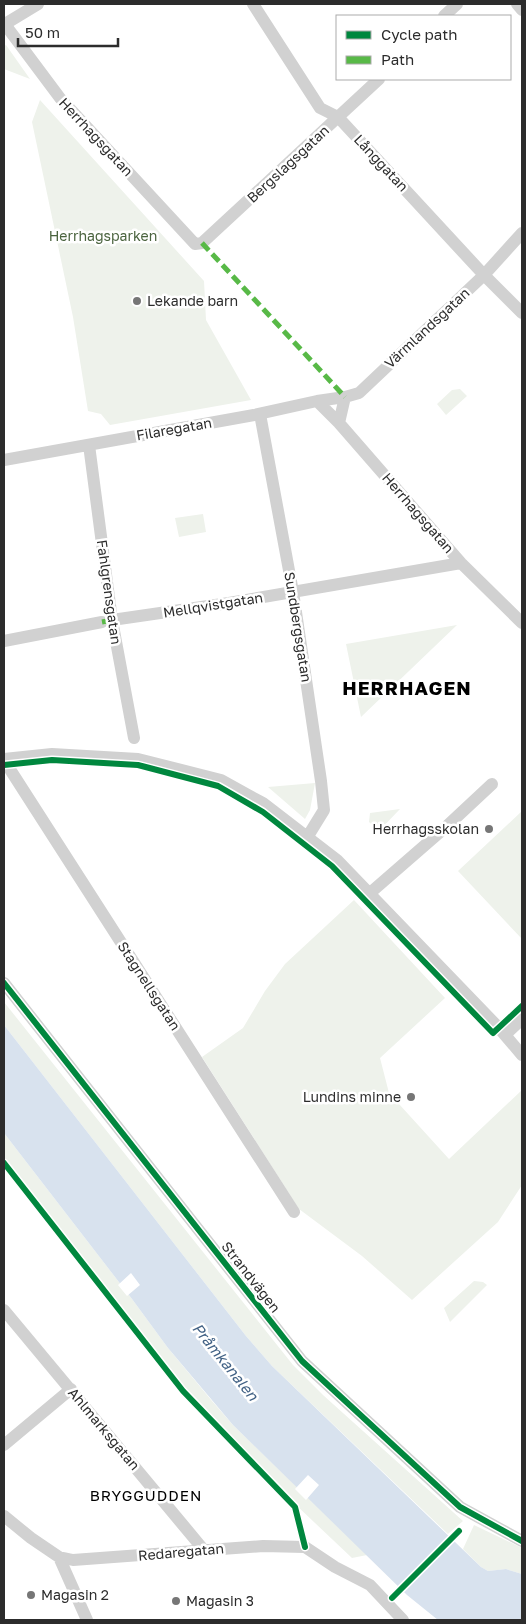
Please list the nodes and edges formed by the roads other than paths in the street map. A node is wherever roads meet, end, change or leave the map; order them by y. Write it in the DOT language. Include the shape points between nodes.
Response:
graph roads {
  1 [pos="38,4"];
  2 [pos="253,4"];
  3 [pos="457,4"];
  4 [pos="517,4"];
  5 [pos="522,10"];
  6 [pos="445,15"];
  7 [pos="4,24"];
  8 [pos="378,80"];
  9 [pos="338,117"];
  10 [pos="522,233"];
  11 [pos="195,244"];
  12 [pos="484,275"];
  13 [pos="522,313"];
  14 [pos="345,397"];
  15 [pos="317,401"];
  16 [pos="260,414"];
  17 [pos="339,423"];
  18 [pos="89,445"];
  19 [pos="4,460"];
  20 [pos="461,563"];
  21 [pos="293,592"];
  22 [pos="107,621"];
  23 [pos="522,623"];
  24 [pos="4,641"];
  25 [pos="134,738"];
  26 [pos="4,760"];
  27 [pos="492,784"];
  28 [pos="308,836"];
  29 [pos="370,893"];
  30 [pos="4,984"];
  31 [pos="522,1018"];
  32 [pos="505,1035"];
  33 [pos="522,1055"];
  34 [pos="294,1212"];
  35 [pos="4,1310"];
  36 [pos="71,1389"];
  37 [pos="4,1445"];
  38 [pos="4,1516"];
  39 [pos="522,1541"];
  40 [pos="203,1550"];
  41 [pos="59,1557"];
  42 [pos="87,1620"];
  43 [pos="402,1620"];
  1 -- 7 [label="street"];
  2 -- 9 [label="street, Långgatan" via="320,108"];
  3 -- 6 [label="street"];
  4 -- 5 [label="street"];
  7 -- 11 [label="street, Herrhagsgatan" via="60,98"];
  8 -- 9 [label="street, Bergslagsgatan"];
  9 -- 11 [label="street, Bergslagsgatan" via="202,243"];
  9 -- 12 [label="street, Långgatan"];
  10 -- 12 [label="street, Värmlandsgatan"];
  12 -- 13 [label="street, Långgatan"];
  12 -- 14 [label="street, Värmlandsgatan" via="359,393"];
  14 -- 15 [label="street, Filaregatan"];
  14 -- 17 [label="street"];
  15 -- 16 [label="street, Filaregatan"];
  15 -- 17 [label="street, Herrhagsgatan"];
  16 -- 18 [label="street, Filaregatan"];
  16 -- 21 [label="street, Sundbergsgatan"];
  17 -- 20 [label="street, Herrhagsgatan"];
  18 -- 19 [label="street, Filaregatan"];
  18 -- 22 [label="street, Fahlgrensgatan"];
  20 -- 21 [label="street, Mellqvistgatan"];
  20 -- 23 [label="street, Herrhagsgatan"];
  21 -- 22 [label="street, Mellqvistgatan"];
  21 -- 28 [label="street, Sundbergsgatan" via="324,810"];
  22 -- 24 [label="street, Mellqvistgatan"];
  22 -- 25 [label="street, Fahlgrensgatan"];
  26 -- 28 [label="street" via="52,754 138,759 175,767 221,780 263,803"];
  26 -- 34 [label="street, Stagnellsgatan"];
  27 -- 29 [label="street"];
  28 -- 29 [label="street"];
  29 -- 32 [label="street"];
  30 -- 39 [label="street, Strandvägen" via="302,1361 460,1507"];
  31 -- 32 [label="street"];
  32 -- 33 [label="street"];
  35 -- 36 [label="street, Ahlmarksgatan"];
  36 -- 37 [label="street"];
  36 -- 40 [label="street, Ahlmarksgatan"];
  38 -- 41 [label="street"];
  40 -- 41 [label="street, Redaregatan" via="73,1560"];
  40 -- 43 [label="street, Redaregatan" via="305,1547 370,1586"];
  41 -- 42 [label="street"];
}
